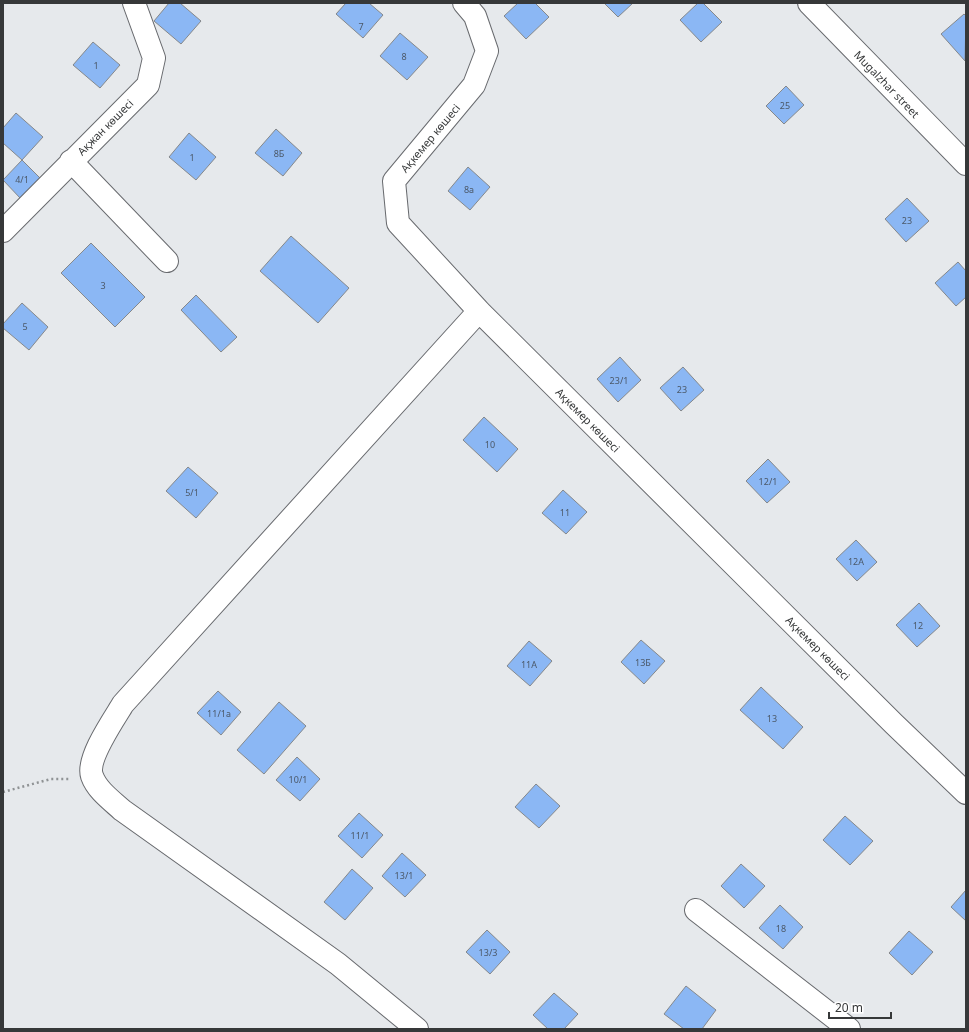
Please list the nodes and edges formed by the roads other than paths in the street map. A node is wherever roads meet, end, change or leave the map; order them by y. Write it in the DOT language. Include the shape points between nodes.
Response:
graph roads {
  1 [pos="134,3"];
  2 [pos="464,3"];
  3 [pos="809,3"];
  4 [pos="70,161"];
  5 [pos="966,164"];
  6 [pos="3,231"];
  7 [pos="167,261"];
  8 [pos="479,311"];
  9 [pos="966,793"];
  10 [pos="696,910"];
  11 [pos="417,1029"];
  12 [pos="850,1029"];
  1 -- 4 [label="street, Ақжан көшесі" via="154,58 148,85"];
  2 -- 8 [label="street, Ақкемер көшесі" via="475,16 487,50 474,85 394,181 398,223"];
  3 -- 5 [label="street, Mugalzhar street"];
  4 -- 6 [label="street, Ақжан көшесі"];
  4 -- 7 [label="street"];
  8 -- 9 [label="street, Ақкемер көшесі" via="877,708"];
  8 -- 11 [label="street" via="123,704 94,752 91,775 103,794 122,810 338,964"];
  10 -- 12 [label="street"];
}
